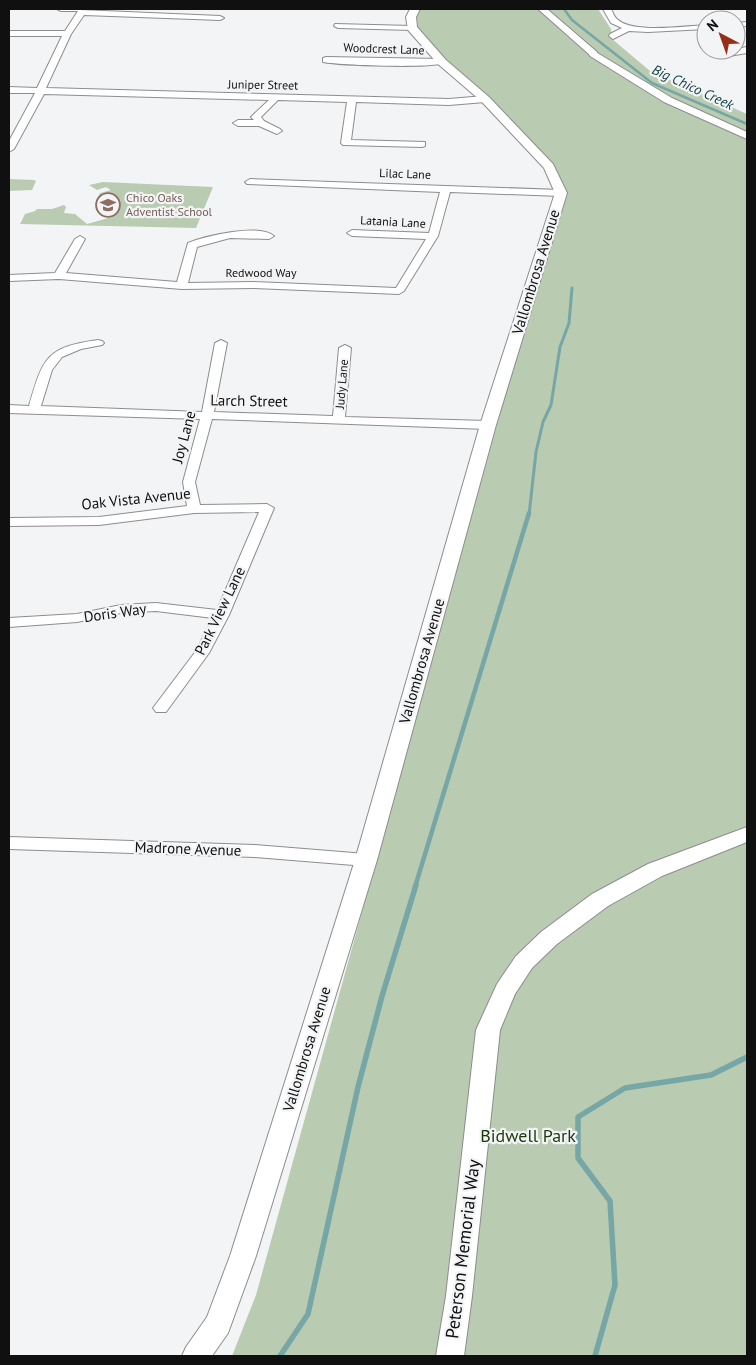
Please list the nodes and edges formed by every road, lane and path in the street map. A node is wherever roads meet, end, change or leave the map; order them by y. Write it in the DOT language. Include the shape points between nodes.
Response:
graph roads {
  1 [pos="61,9"];
  2 [pos="416,9"];
  3 [pos="542,9"];
  4 [pos="607,9"];
  5 [pos="83,10"];
  6 [pos="220,18"];
  7 [pos="338,26"];
  8 [pos="412,28"];
  9 [pos="628,28"];
  10 [pos="696,28"];
  11 [pos="9,33"];
  12 [pos="67,34"];
  13 [pos="613,36"];
  14 [pos="594,54"];
  15 [pos="326,60"];
  16 [pos="442,62"];
  17 [pos="9,90"];
  18 [pos="40,92"];
  19 [pos="274,99"];
  20 [pos="485,99"];
  21 [pos="352,100"];
  22 [pos="238,123"];
  23 [pos="261,124"];
  24 [pos="277,131"];
  25 [pos="747,136"];
  26 [pos="422,144"];
  27 [pos="9,149"];
  28 [pos="250,182"];
  29 [pos="446,188"];
  30 [pos="561,193"];
  31 [pos="352,233"];
  32 [pos="269,236"];
  33 [pos="433,236"];
  34 [pos="80,239"];
  35 [pos="59,276"];
  36 [pos="9,278"];
  37 [pos="182,286"];
  38 [pos="98,343"];
  39 [pos="221,343"];
  40 [pos="345,348"];
  41 [pos="9,409"];
  42 [pos="34,410"];
  43 [pos="206,416"];
  44 [pos="339,419"];
  45 [pos="488,425"];
  46 [pos="267,508"];
  47 [pos="194,509"];
  48 [pos="9,522"];
  49 [pos="222,616"];
  50 [pos="9,623"];
  51 [pos="162,708"];
  52 [pos="747,834"];
  53 [pos="9,843"];
  54 [pos="366,860"];
  55 [pos="196,1356"];
  56 [pos="450,1356"];
  1 -- 5 [label="street"];
  2 -- 8 [label="street" via="411,16"];
  3 -- 14 [label="street"];
  4 -- 9 [label="street" via="614,21"];
  5 -- 6 [label="street"];
  5 -- 12 [label="street"];
  7 -- 8 [label="street"];
  8 -- 16 [label="street, Vallombrosa Avenue"];
  9 -- 10 [label="street"];
  9 -- 13 [label="street"];
  11 -- 12 [label="street"];
  12 -- 18 [label="street"];
  14 -- 25 [label="street" via="668,100"];
  15 -- 16 [label="street, Woodcrest Lane" via="397,64"];
  16 -- 20 [label="street, Vallombrosa Avenue"];
  17 -- 18 [label="street, Juniper Street"];
  18 -- 19 [label="street, Juniper Street"];
  18 -- 27 [label="street"];
  19 -- 21 [label="street, Juniper Street"];
  19 -- 23 [label="street" via="256,117"];
  20 -- 21 [label="street, Juniper Street" via="449,102"];
  20 -- 30 [label="street, Vallombrosa Avenue" via="549,167"];
  21 -- 26 [label="street" via="346,143"];
  22 -- 23 [label="street"];
  23 -- 24 [label="street"];
  28 -- 29 [label="street, Lilac Lane"];
  29 -- 30 [label="street, Lilac Lane"];
  29 -- 33 [label="street, Redwood Way"];
  30 -- 45 [label="street, Vallombrosa Avenue"];
  31 -- 33 [label="street, Latania Lane"];
  32 -- 37 [label="street" via="233,234 210,238 192,246"];
  33 -- 37 [label="street, Redwood Way" via="399,291 253,285"];
  34 -- 35 [label="street"];
  35 -- 36 [label="street, Redwood Way"];
  35 -- 37 [label="street, Redwood Way"];
  38 -- 42 [label="street" via="67,348 56,354 48,367"];
  39 -- 43 [label="street, Joy Lane"];
  40 -- 44 [label="street, Judy Lane"];
  41 -- 42 [label="street, Larch Street"];
  42 -- 43 [label="street, Larch Street"];
  43 -- 44 [label="street, Larch Street"];
  43 -- 47 [label="street, Joy Lane" via="189,482"];
  44 -- 45 [label="street, Larch Street"];
  45 -- 54 [label="street, Vallombrosa Avenue"];
  46 -- 47 [label="street, Oak Vista Avenue"];
  46 -- 49 [label="street, Park View Lane"];
  47 -- 48 [label="street, Oak Vista Avenue" via="99,521"];
  49 -- 50 [label="street, Doris Way" via="156,607"];
  49 -- 51 [label="street, Park View Lane" via="202,653"];
  52 -- 56 [label="street, Peterson Memorial Way" via="654,870 600,900 549,938 524,962 505,990 488,1030"];
  53 -- 54 [label="street, Madrone Avenue" via="255,851"];
  54 -- 55 [label="street, Vallombrosa Avenue" via="243,1256 218,1324"];
}
